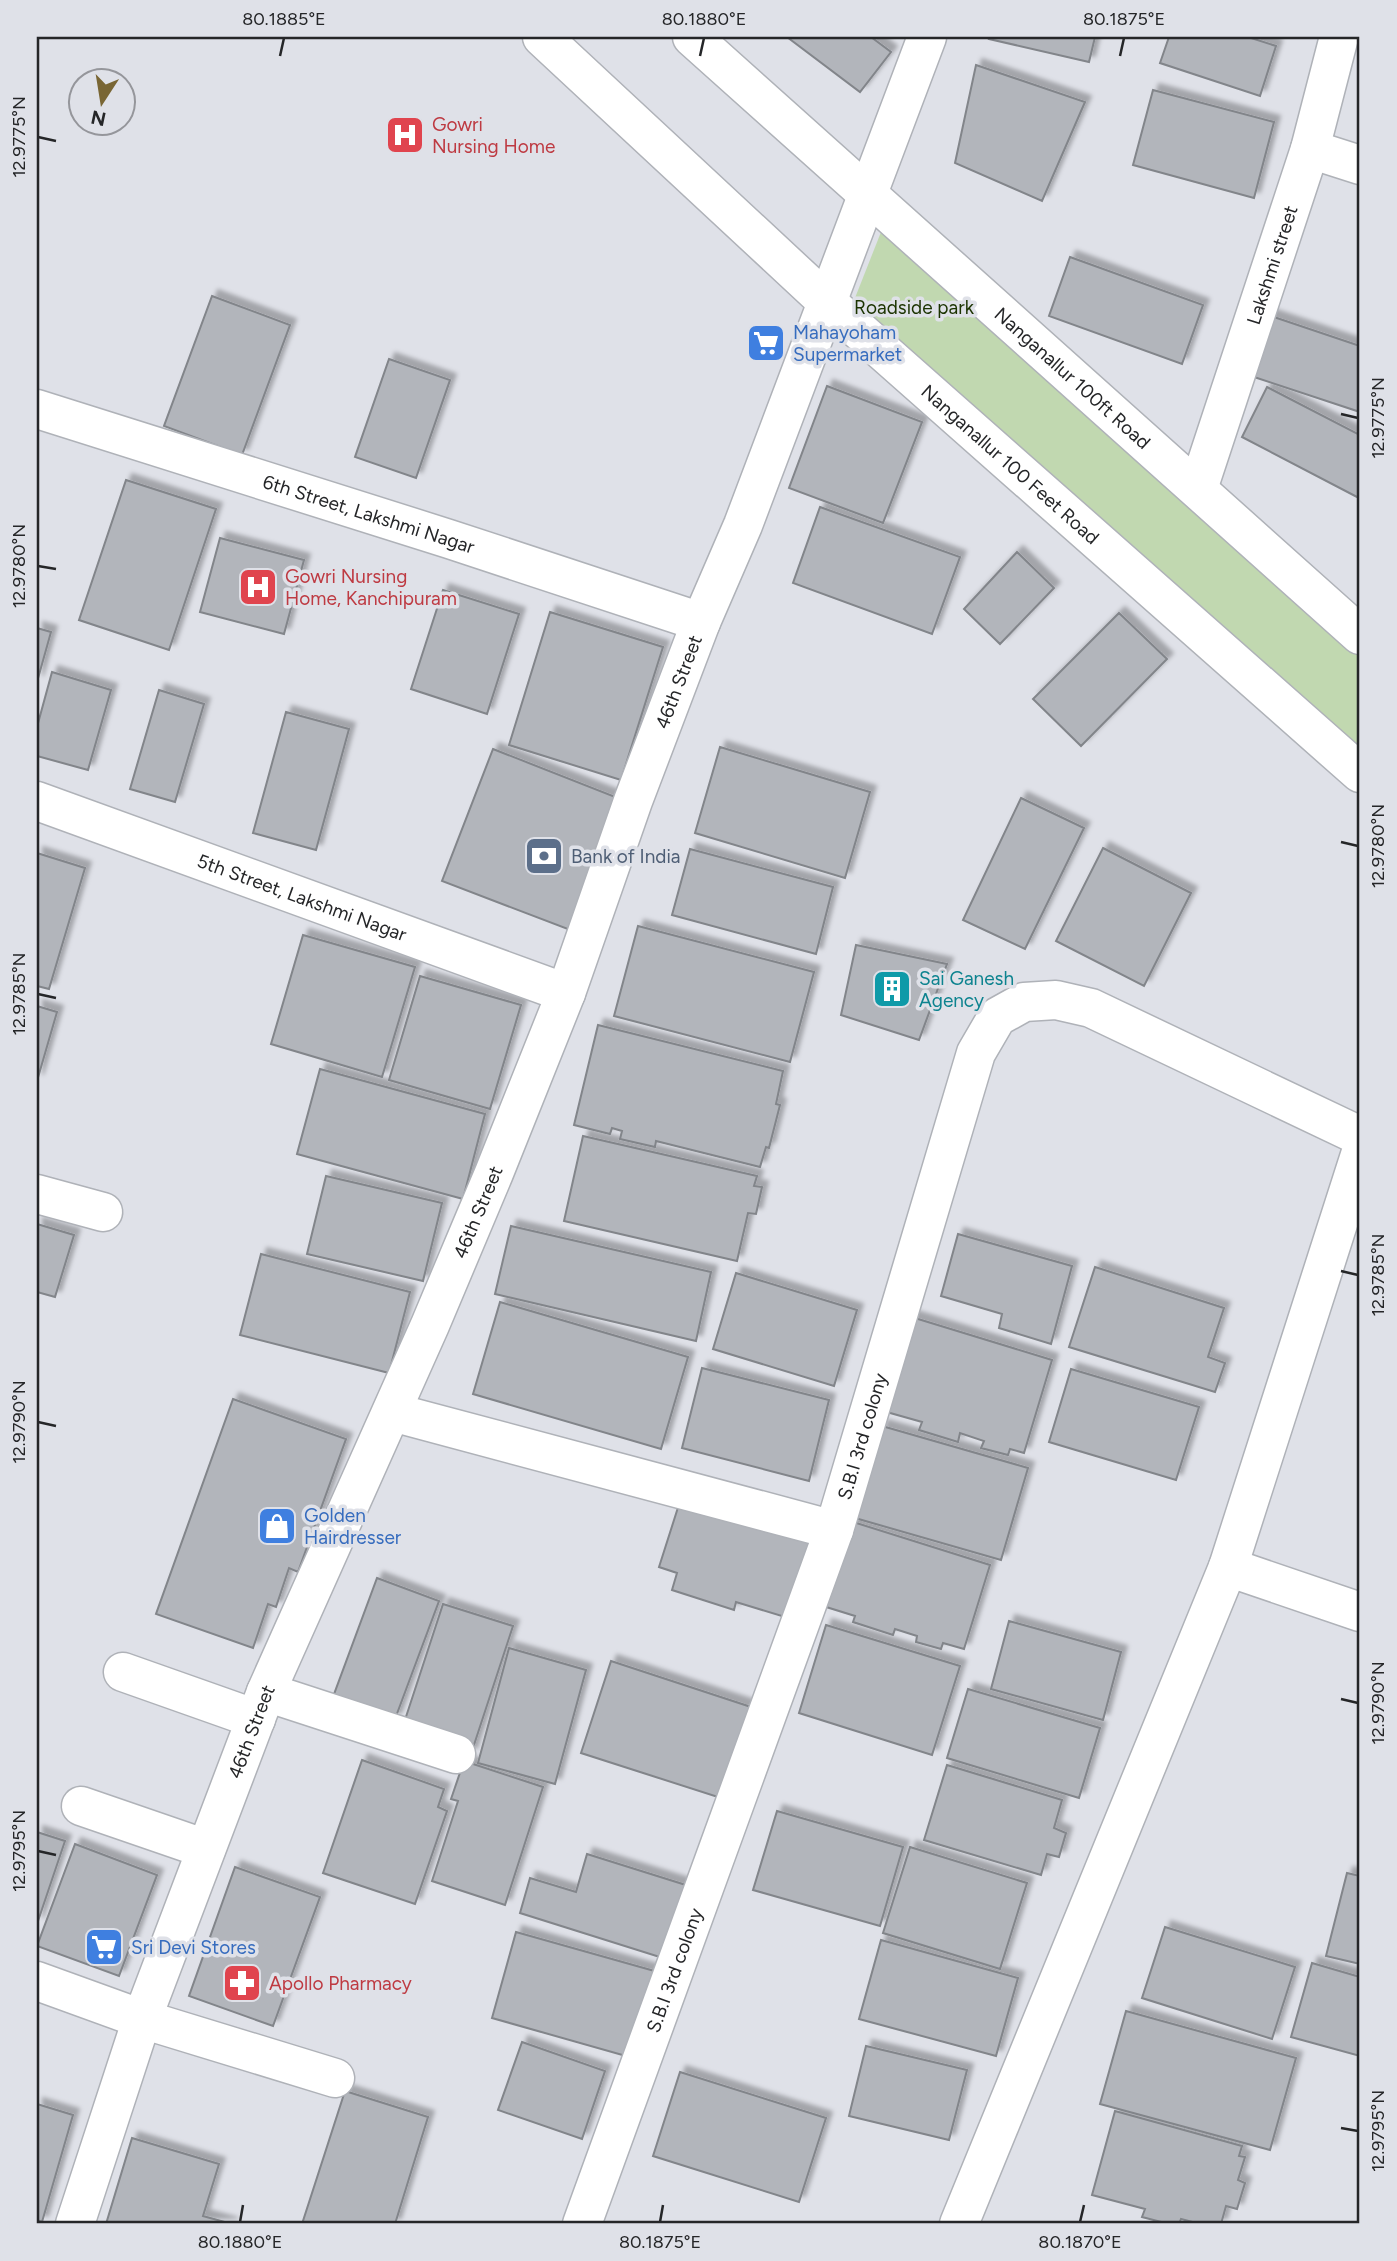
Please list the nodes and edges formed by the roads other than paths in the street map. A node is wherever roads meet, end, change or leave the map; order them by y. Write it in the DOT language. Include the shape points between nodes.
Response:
graph roads {
  1 [pos="541,37"];
  2 [pos="692,37"];
  3 [pos="927,37"];
  4 [pos="1339,37"];
  5 [pos="1310,149"];
  6 [pos="1360,165"];
  7 [pos="868,194"];
  8 [pos="827,302"];
  9 [pos="37,409"];
  10 [pos="1198,489"];
  11 [pos="701,622"];
  12 [pos="1360,635"];
  13 [pos="1360,773"];
  14 [pos="37,801"];
  15 [pos="566,993"];
  16 [pos="1360,1136"];
  17 [pos="1360,1155"];
  18 [pos="37,1194"];
  19 [pos="103,1212"];
  20 [pos="392,1412"];
  21 [pos="834,1530"];
  22 [pos="1228,1567"];
  23 [pos="1360,1612"];
  24 [pos="123,1672"];
  25 [pos="261,1705"];
  26 [pos="456,1755"];
  27 [pos="81,1806"];
  28 [pos="206,1849"];
  29 [pos="37,1981"];
  30 [pos="142,2019"];
  31 [pos="335,2078"];
  32 [pos="75,2224"];
  33 [pos="582,2224"];
  34 [pos="959,2224"];
  1 -- 8 [label="street, Nanganallur 100 Feet Road"];
  2 -- 7 [label="street, Nanganallur 100ft Road"];
  3 -- 7 [label="street, 46th Street"];
  4 -- 5 [label="street, Lakshmi street"];
  5 -- 6 [label="street"];
  5 -- 10 [label="street, Lakshmi street"];
  7 -- 8 [label="street, 46th Street"];
  7 -- 10 [label="street, Nanganallur 100ft Road"];
  8 -- 11 [label="street, 46th Street" via="743,525"];
  8 -- 13 [label="street, Nanganallur 100 Feet Road"];
  9 -- 11 [label="street, 6th Street, Lakshmi Nagar"];
  10 -- 12 [label="street, Nanganallur 100ft Road"];
  11 -- 15 [label="street, 46th Street"];
  14 -- 15 [label="street, 5th Street, Lakshmi Nagar"];
  15 -- 20 [label="street, 46th Street"];
  16 -- 21 [label="street, S.B.I 3rd colony" via="1091,1008 1056,1000 1024,1002 998,1017 976,1053"];
  17 -- 22 [label="street"];
  18 -- 19 [label="street"];
  20 -- 21 [label="street"];
  20 -- 25 [label="street, 46th Street"];
  21 -- 33 [label="street, S.B.I 3rd colony"];
  22 -- 23 [label="street"];
  22 -- 34 [label="street"];
  24 -- 25 [label="street"];
  25 -- 26 [label="street"];
  25 -- 28 [label="street, 46th Street"];
  27 -- 28 [label="street"];
  28 -- 30 [label="street, 46th Street"];
  29 -- 30 [label="street"];
  30 -- 31 [label="street"];
  30 -- 32 [label="street, 46th Street"];
}
